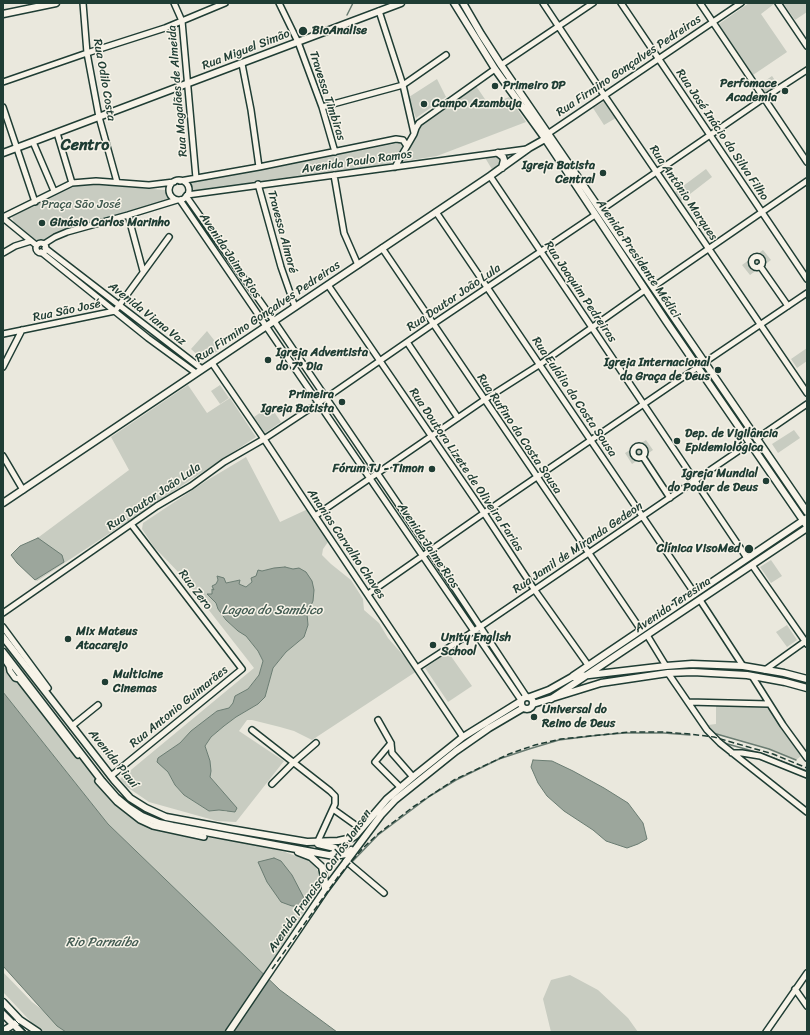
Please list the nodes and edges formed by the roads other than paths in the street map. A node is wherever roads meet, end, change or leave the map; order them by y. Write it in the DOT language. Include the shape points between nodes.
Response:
graph roads {
  1 [pos="56,3"];
  2 [pos="83,3"];
  3 [pos="174,3"];
  4 [pos="226,3"];
  5 [pos="279,3"];
  6 [pos="401,3"];
  7 [pos="454,3"];
  8 [pos="463,3"];
  9 [pos="543,3"];
  10 [pos="593,3"];
  11 [pos="621,3"];
  12 [pos="700,3"];
  13 [pos="741,3"];
  14 [pos="778,3"];
  15 [pos="379,11"];
  16 [pos="3,14"];
  17 [pos="182,21"];
  18 [pos="713,22"];
  19 [pos="558,26"];
  20 [pos="481,34"];
  21 [pos="475,38"];
  22 [pos="298,42"];
  23 [pos="807,46"];
  24 [pos="87,53"];
  25 [pos="446,55"];
  26 [pos="658,59"];
  27 [pos="242,64"];
  28 [pos="501,65"];
  29 [pos="495,69"];
  30 [pos="807,70"];
  31 [pos="3,82"];
  32 [pos="188,84"];
  33 [pos="403,85"];
  34 [pos="515,85"];
  35 [pos="510,90"];
  36 [pos="604,95"];
  37 [pos="764,98"];
  38 [pos="3,107"];
  39 [pos="322,107"];
  40 [pos="99,117"];
  41 [pos="57,133"];
  42 [pos="414,134"];
  43 [pos="710,135"];
  44 [pos="547,136"];
  45 [pos="396,139"];
  46 [pos="33,142"];
  47 [pos="407,146"];
  48 [pos="16,148"];
  49 [pos="529,148"];
  50 [pos="335,152"];
  51 [pos="3,153"];
  52 [pos="498,153"];
  53 [pos="807,162"];
  54 [pos="395,166"];
  55 [pos="259,167"];
  56 [pos="502,168"];
  57 [pos="657,172"];
  58 [pos="334,175"];
  59 [pos="572,175"];
  60 [pos="490,176"];
  61 [pos="196,178"];
  62 [pos="177,181"];
  63 [pos="807,181"];
  64 [pos="117,182"];
  65 [pos="72,184"];
  66 [pos="258,184"];
  67 [pos="54,191"];
  68 [pos="187,196"];
  69 [pos="178,200"];
  70 [pos="34,202"];
  71 [pos="600,210"];
  72 [pos="436,212"];
  73 [pos="762,212"];
  74 [pos="128,215"];
  75 [pos="595,215"];
  76 [pos="3,218"];
  77 [pos="169,237"];
  78 [pos="217,240"];
  79 [pos="31,241"];
  80 [pos="210,245"];
  81 [pos="36,246"];
  82 [pos="45,246"];
  83 [pos="382,248"];
  84 [pos="709,248"];
  85 [pos="3,252"];
  86 [pos="41,252"];
  87 [pos="540,252"];
  88 [pos="358,265"];
  89 [pos="760,266"];
  90 [pos="143,272"];
  91 [pos="80,274"];
  92 [pos="807,278"];
  93 [pos="75,279"];
  94 [pos="245,281"];
  95 [pos="328,285"];
  96 [pos="238,286"];
  97 [pos="487,287"];
  98 [pos="653,287"];
  99 [pos="645,290"];
  100 [pos="807,293"];
  101 [pos="119,306"];
  102 [pos="788,306"];
  103 [pos="295,307"];
  104 [pos="115,311"];
  105 [pos="673,316"];
  106 [pos="274,321"];
  107 [pos="666,321"];
  108 [pos="433,324"];
  109 [pos="761,324"];
  110 [pos="266,326"];
  111 [pos="592,328"];
  112 [pos="22,330"];
  113 [pos="153,331"];
  114 [pos="3,334"];
  115 [pos="148,338"];
  116 [pos="407,342"];
  117 [pos="300,361"];
  118 [pos="379,361"];
  119 [pos="212,362"];
  120 [pos="705,362"];
  121 [pos="293,365"];
  122 [pos="539,365"];
  123 [pos="3,367"];
  124 [pos="698,367"];
  125 [pos="202,369"];
  126 [pos="196,373"];
  127 [pos="807,393"];
  128 [pos="326,398"];
  129 [pos="484,400"];
  130 [pos="319,402"];
  131 [pos="644,404"];
  132 [pos="807,404"];
  133 [pos="458,418"];
  134 [pos="431,437"];
  135 [pos="352,438"];
  136 [pos="264,439"];
  137 [pos="756,439"];
  138 [pos="590,440"];
  139 [pos="346,443"];
  140 [pos="750,443"];
  141 [pos="3,456"];
  142 [pos="643,457"];
  143 [pos="377,474"];
  144 [pos="782,475"];
  145 [pos="536,476"];
  146 [pos="370,479"];
  147 [pos="775,479"];
  148 [pos="695,480"];
  149 [pos="23,490"];
  150 [pos="670,498"];
  151 [pos="3,503"];
  152 [pos="807,512"];
  153 [pos="484,513"];
  154 [pos="315,516"];
  155 [pos="642,517"];
  156 [pos="806,523"];
  157 [pos="131,524"];
  158 [pos="430,551"];
  159 [pos="589,553"];
  160 [pos="422,556"];
  161 [pos="747,558"];
  162 [pos="752,565"];
  163 [pos="715,580"];
  164 [pos="720,587"];
  165 [pos="534,589"];
  166 [pos="368,594"];
  167 [pos="694,594"];
  168 [pos="700,600"];
  169 [pos="3,613"];
  170 [pos="661,616"];
  171 [pos="665,623"];
  172 [pos="481,626"];
  173 [pos="3,627"];
  174 [pos="640,630"];
  175 [pos="474,631"];
  176 [pos="647,635"];
  177 [pos="3,637"];
  178 [pos="806,642"];
  179 [pos="3,652"];
  180 [pos="3,657"];
  181 [pos="588,665"];
  182 [pos="666,666"];
  183 [pos="743,666"];
  184 [pos="417,668"];
  185 [pos="242,669"];
  186 [pos="636,669"];
  187 [pos="765,670"];
  188 [pos="668,674"];
  189 [pos="588,675"];
  190 [pos="752,676"];
  191 [pos="572,677"];
  192 [pos="637,677"];
  193 [pos="807,679"];
  194 [pos="48,688"];
  195 [pos="807,688"];
  196 [pos="551,699"];
  197 [pos="524,701"];
  198 [pos="688,702"];
  199 [pos="533,704"];
  200 [pos="770,704"];
  201 [pos="98,705"];
  202 [pos="378,720"];
  203 [pos="72,726"];
  204 [pos="252,730"];
  205 [pos="464,737"];
  206 [pos="390,743"];
  207 [pos="316,744"];
  208 [pos="732,753"];
  209 [pos="806,756"];
  210 [pos="294,762"];
  211 [pos="807,775"];
  212 [pos="111,776"];
  213 [pos="413,777"];
  214 [pos="272,784"];
  215 [pos="400,788"];
  216 [pos="332,809"];
  217 [pos="807,812"];
  218 [pos="361,829"];
  219 [pos="204,837"];
  220 [pos="352,838"];
  221 [pos="318,841"];
  222 [pos="307,842"];
  223 [pos="358,844"];
  224 [pos="280,846"];
  225 [pos="352,849"];
  226 [pos="327,854"];
  227 [pos="346,861"];
  228 [pos="324,890"];
  229 [pos="384,894"];
  230 [pos="807,973"];
  231 [pos="796,989"];
  232 [pos="3,1002"];
  233 [pos="807,1006"];
  234 [pos="3,1014"];
  235 [pos="20,1020"];
  236 [pos="13,1025"];
  237 [pos="3,1031"];
  238 [pos="21,1032"];
  239 [pos="38,1032"];
  240 [pos="229,1032"];
  241 [pos="766,1032"];
  1 -- 16 [label="main road"];
  2 -- 24 [label="street, Rua Odilo Costa"];
  3 -- 17 [label="street, Rua Magalães de Almeida"];
  4 -- 17 [label="street"];
  5 -- 22 [label="street, Travessa Timbiras"];
  6 -- 15 [label="main road, Rua Miguel Simão"];
  7 -- 21 [label="main road, Avenida Presidente Médici"];
  8 -- 20 [label="main road, Avenida Presidente Médici"];
  9 -- 19 [label="street, Rua Antônio Marques"];
  10 -- 19 [label="street"];
  11 -- 26 [label="street, Rua José Inácio da Silva Filho"];
  12 -- 18 [label="street"];
  13 -- 18 [label="street, Rua Firmino Gonçalves Pedreiras"];
  14 -- 23 [label="street"];
  15 -- 22 [label="main road, Rua Miguel Simão"];
  15 -- 33 [label="street"];
  17 -- 24 [label="street"];
  17 -- 32 [label="street, Rua Magalães de Almeida"];
  18 -- 26 [label="street, Rua Firmino Gonçalves Pedreiras"];
  18 -- 37 [label="street"];
  19 -- 28 [label="street"];
  19 -- 36 [label="street, Rua Antônio Marques"];
  20 -- 21 [label="main road"];
  20 -- 28 [label="main road, Avenida Presidente Médici"];
  21 -- 29 [label="main road, Avenida Presidente Médici"];
  22 -- 27 [label="main road, Rua Miguel Simão"];
  22 -- 39 [label="street, Travessa Timbiras"];
  24 -- 31 [label="street"];
  24 -- 40 [label="street, Rua Odilo Costa"];
  25 -- 33 [label="street"];
  26 -- 36 [label="street, Rua Firmino Gonçalves Pedreiras"];
  26 -- 43 [label="street, Rua José Inácio da Silva Filho"];
  27 -- 32 [label="main road, Rua Miguel Simão"];
  27 -- 55 [label="street"];
  28 -- 34 [label="main road, Avenida Presidente Médici"];
  29 -- 35 [label="main road, Avenida Presidente Médici"];
  29 -- 42 [label="street" via="419,123"];
  30 -- 37 [label="street"];
  32 -- 40 [label="main road, Rua Miguel Simão"];
  32 -- 61 [label="street, Rua Magalães de Almeida"];
  33 -- 39 [label="street"];
  33 -- 42 [label="street"];
  34 -- 35 [label="main road"];
  34 -- 44 [label="main road, Avenida Presidente Médici"];
  35 -- 44 [label="main road, Avenida Presidente Médici"];
  36 -- 44 [label="street, Rua Firmino Gonçalves Pedreiras"];
  36 -- 57 [label="street, Rua Antônio Marques"];
  37 -- 43 [label="street"];
  37 -- 53 [label="street"];
  38 -- 48 [label="street"];
  39 -- 50 [label="street, Travessa Timbiras"];
  40 -- 41 [label="main road, Rua Miguel Simão"];
  40 -- 64 [label="street, Rua Odilo Costa"];
  41 -- 46 [label="main road, Rua Miguel Simão"];
  41 -- 65 [label="street"];
  42 -- 45 [label="street"];
  42 -- 47 [label="street"];
  43 -- 57 [label="street"];
  43 -- 73 [label="street, Rua José Inácio da Silva Filho"];
  44 -- 49 [label="main road, Rua Firmino Gonçalves Pedreiras"];
  44 -- 59 [label="main road, Avenida Presidente Médici"];
  45 -- 47 [label="street, Avenida Paulo Ramos" via="403,140"];
  45 -- 50 [label="street, Avenida Paulo Ramos"];
  46 -- 48 [label="main road, Rua Miguel Simão"];
  46 -- 67 [label="street"];
  47 -- 54 [label="street"];
  48 -- 51 [label="main road, Rua Miguel Simão"];
  48 -- 70 [label="street"];
  49 -- 52 [label="street, Avenida Paulo Ramos"];
  49 -- 56 [label="main road, Rua Firmino Gonçalves Pedreiras"];
  50 -- 55 [label="street, Avenida Paulo Ramos"];
  52 -- 54 [label="street, Avenida Paulo Ramos"];
  52 -- 56 [label="main road" via="504,160"];
  54 -- 58 [label="street, Avenida Paulo Ramos"];
  55 -- 61 [label="street, Avenida Paulo Ramos"];
  56 -- 60 [label="main road, Rua Firmino Gonçalves Pedreiras"];
  57 -- 71 [label="street"];
  57 -- 84 [label="street, Rua Antônio Marques"];
  58 -- 66 [label="street, Avenida Paulo Ramos"];
  58 -- 88 [label="street" via="344,233"];
  59 -- 71 [label="main road, Avenida Presidente Médici"];
  59 -- 75 [label="main road, Avenida Presidente Médici"];
  60 -- 72 [label="main road, Rua Firmino Gonçalves Pedreiras"];
  60 -- 87 [label="street, Rua Joaquim Pedreiras"];
  61 -- 62 [label="street, Avenida Paulo Ramos"];
  62 -- 64 [label="street" via="149,185"];
  62 -- 68 [label="street" via="184,182 187,186"];
  62 -- 69 [label="street" via="170,186 169,191 172,197"];
  63 -- 73 [label="street"];
  64 -- 65 [label="street"];
  65 -- 67 [label="street"];
  66 -- 68 [label="street, Avenida Paulo Ramos"];
  66 -- 103 [label="street, Travessa Aimoré" via="285,281"];
  67 -- 70 [label="street"];
  68 -- 69 [label="street"];
  68 -- 78 [label="street, Avenida Jaime Rios"];
  69 -- 74 [label="street"];
  69 -- 80 [label="street, Avenida Jaime Rios"];
  70 -- 76 [label="street"];
  71 -- 98 [label="main road, Avenida Presidente Médici"];
  72 -- 83 [label="main road, Rua Firmino Gonçalves Pedreiras"];
  72 -- 97 [label="street, Rua Eulálio da Costa Sousa"];
  73 -- 84 [label="street"];
  73 -- 92 [label="street, Rua José Inácio da Silva Filho"];
  74 -- 82 [label="street" via="67,232 55,237"];
  74 -- 90 [label="street"];
  75 -- 87 [label="street, Rua Doutor João Lula"];
  75 -- 99 [label="main road, Avenida Presidente Médici"];
  76 -- 79 [label="street"];
  77 -- 90 [label="street, Rua São José"];
  78 -- 80 [label="street"];
  78 -- 94 [label="street, Avenida Jaime Rios"];
  79 -- 81 [label="street"];
  79 -- 85 [label="street"];
  80 -- 96 [label="street, Avenida Jaime Rios"];
  81 -- 82 [label="street" via="40,243"];
  81 -- 86 [label="street" via="36,250"];
  82 -- 86 [label="street"];
  82 -- 91 [label="street, Avenida Viana Vaz"];
  83 -- 88 [label="main road, Rua Firmino Gonçalves Pedreiras"];
  83 -- 108 [label="street, Rua Rufino da Costa Sousa"];
  84 -- 98 [label="street"];
  84 -- 109 [label="street, Rua Antônio Marques"];
  86 -- 93 [label="street, Avenida Viana Vaz"];
  87 -- 97 [label="street, Rua Doutor João Lula"];
  87 -- 111 [label="street, Rua Joaquim Pedreiras"];
  88 -- 95 [label="main road, Rua Firmino Gonçalves Pedreiras"];
  89 -- 102 [label="street"];
  90 -- 101 [label="street, Rua São José"];
  91 -- 93 [label="street"];
  91 -- 101 [label="street, Avenida Viana Vaz"];
  93 -- 104 [label="street, Avenida Viana Vaz"];
  94 -- 96 [label="street"];
  94 -- 106 [label="street, Avenida Jaime Rios"];
  95 -- 103 [label="main road, Rua Firmino Gonçalves Pedreiras"];
  95 -- 118 [label="street, Rua Doutora Lizete de Oliveira Farias"];
  96 -- 110 [label="street, Avenida Jaime Rios"];
  97 -- 108 [label="street, Rua Doutor João Lula"];
  97 -- 122 [label="street, Rua Eulálio da Costa Sousa"];
  98 -- 105 [label="main road, Avenida Presidente Médici"];
  99 -- 107 [label="main road, Avenida Presidente Médici"];
  99 -- 111 [label="street"];
  100 -- 102 [label="street"];
  101 -- 104 [label="street, Rua São José"];
  101 -- 113 [label="street, Avenida Viana Vaz"];
  102 -- 109 [label="street"];
  103 -- 106 [label="main road, Rua Firmino Gonçalves Pedreiras"];
  104 -- 112 [label="street, Rua São José"];
  104 -- 115 [label="street, Avenida Viana Vaz"];
  105 -- 107 [label="main road"];
  105 -- 120 [label="main road, Avenida Presidente Médici"];
  106 -- 110 [label="main road, Rua Firmino Gonçalves Pedreiras"];
  106 -- 117 [label="street, Avenida Jaime Rios"];
  107 -- 124 [label="main road, Avenida Presidente Médici"];
  108 -- 116 [label="street, Rua Doutor João Lula"];
  108 -- 129 [label="street, Rua Rufino da Costa Sousa"];
  109 -- 120 [label="street"];
  109 -- 127 [label="street, Rua Antônio Marques"];
  110 -- 119 [label="main road, Rua Firmino Gonçalves Pedreiras"];
  110 -- 121 [label="street, Avenida Jaime Rios"];
  111 -- 122 [label="street"];
  111 -- 131 [label="street, Rua Joaquim Pedreiras"];
  112 -- 114 [label="street, Rua São José"];
  112 -- 123 [label="street"];
  113 -- 115 [label="street"];
  113 -- 125 [label="street, Avenida Viana Vaz"];
  115 -- 126 [label="street, Avenida Viana Vaz"];
  116 -- 118 [label="street, Rua Doutor João Lula"];
  116 -- 133 [label="street"];
  117 -- 121 [label="street"];
  117 -- 128 [label="street, Avenida Jaime Rios"];
  118 -- 128 [label="street, Rua Doutor João Lula"];
  118 -- 134 [label="street, Rua Doutora Lizete de Oliveira Farias"];
  119 -- 125 [label="main road, Rua Firmino Gonçalves Pedreiras"];
  119 -- 136 [label="street, Ananias Carvalho Chaves"];
  120 -- 137 [label="main road, Avenida Presidente Médici"];
  121 -- 130 [label="street, Avenida Jaime Rios"];
  122 -- 129 [label="street"];
  122 -- 138 [label="street, Rua Eulálio da Costa Sousa"];
  124 -- 131 [label="street"];
  124 -- 140 [label="main road, Avenida Presidente Médici"];
  125 -- 126 [label="main road, Rua Firmino Gonçalves Pedreiras"];
  126 -- 149 [label="main road, Rua Firmino Gonçalves Pedreiras"];
  128 -- 130 [label="street"];
  128 -- 135 [label="street, Avenida Jaime Rios"];
  129 -- 133 [label="street"];
  129 -- 145 [label="street, Rua Rufino da Costa Sousa"];
  130 -- 136 [label="street, Rua Doutor João Lula"];
  130 -- 139 [label="street, Avenida Jaime Rios"];
  131 -- 138 [label="street"];
  131 -- 148 [label="street, Rua Joaquim Pedreiras"];
  132 -- 137 [label="street"];
  133 -- 134 [label="street"];
  134 -- 143 [label="street"];
  134 -- 153 [label="street, Rua Doutora Lizete de Oliveira Farias"];
  135 -- 139 [label="street"];
  135 -- 143 [label="street, Avenida Jaime Rios"];
  136 -- 154 [label="street, Ananias Carvalho Chaves"];
  136 -- 157 [label="street, Rua Doutor João Lula" via="224,462"];
  137 -- 144 [label="main road, Avenida Presidente Médici"];
  138 -- 145 [label="street"];
  138 -- 155 [label="street, Rua Eulálio da Costa Sousa"];
  139 -- 146 [label="street, Avenida Jaime Rios"];
  140 -- 147 [label="main road, Avenida Presidente Médici"];
  140 -- 148 [label="street, Rua Jamil de Miranda Gedeon"];
  141 -- 149 [label="street"];
  142 -- 150 [label="street"];
  143 -- 146 [label="street"];
  143 -- 158 [label="street, Avenida Jaime Rios"];
  144 -- 147 [label="main road"];
  144 -- 152 [label="main road, Avenida Presidente Médici"];
  145 -- 153 [label="street"];
  145 -- 159 [label="street, Rua Rufino da Costa Sousa"];
  146 -- 154 [label="street"];
  146 -- 160 [label="street, Avenida Jaime Rios"];
  147 -- 156 [label="main road, Avenida Presidente Médici"];
  148 -- 150 [label="street, Rua Jamil de Miranda Gedeon"];
  148 -- 161 [label="street, Rua Joaquim Pedreiras"];
  149 -- 151 [label="main road, Rua Firmino Gonçalves Pedreiras"];
  150 -- 155 [label="street, Rua Jamil de Miranda Gedeon"];
  153 -- 158 [label="street"];
  153 -- 165 [label="street, Rua Doutora Lizete de Oliveira Farias"];
  154 -- 166 [label="street, Ananias Carvalho Chaves"];
  155 -- 159 [label="street, Rua Jamil de Miranda Gedeon"];
  155 -- 167 [label="street, Rua Eulálio da Costa Sousa"];
  156 -- 161 [label="main road, Avenida Teresina"];
  156 -- 162 [label="main road, Avenida Teresina"];
  157 -- 169 [label="street, Rua Doutor João Lula"];
  157 -- 185 [label="street, Rua Zero"];
  158 -- 160 [label="street"];
  158 -- 172 [label="street, Avenida Jaime Rios"];
  159 -- 165 [label="street, Rua Jamil de Miranda Gedeon"];
  159 -- 174 [label="street, Rua Rufino da Costa Sousa"];
  160 -- 166 [label="street"];
  160 -- 175 [label="street, Avenida Jaime Rios"];
  161 -- 163 [label="main road, Avenida Teresina"];
  162 -- 164 [label="main road, Avenida Teresina"];
  162 -- 178 [label="street"];
  163 -- 164 [label="main road"];
  163 -- 167 [label="main road, Avenida Teresina"];
  164 -- 168 [label="main road, Avenida Teresina"];
  165 -- 172 [label="street, Rua Jamil de Miranda Gedeon"];
  165 -- 181 [label="street, Rua Doutora Lizete de Oliveira Farias"];
  166 -- 184 [label="street, Ananias Carvalho Chaves"];
  167 -- 170 [label="main road, Avenida Teresina"];
  168 -- 171 [label="main road, Avenida Teresina"];
  168 -- 183 [label="street"];
  170 -- 171 [label="main road"];
  170 -- 174 [label="main road, Avenida Teresina"];
  171 -- 176 [label="main road, Avenida Teresina"];
  172 -- 175 [label="street, Rua Jamil de Miranda Gedeon"];
  172 -- 197 [label="street, Avenida Jaime Rios"];
  173 -- 194 [label="street"];
  174 -- 181 [label="main road, Avenida Teresina"];
  175 -- 184 [label="street, Rua Jamil de Miranda Gedeon"];
  175 -- 197 [label="street, Avenida Jaime Rios"];
  176 -- 182 [label="street"];
  176 -- 189 [label="main road, Avenida Teresina"];
  177 -- 203 [label="main road, Avenida Piauí"];
  178 -- 187 [label="street"];
  179 -- 224 [label="main road, Avenida Piauí" via="102,781 128,807 159,823"];
  180 -- 219 [label="street" via="15,678 19,679 117,802 140,820 153,826"];
  181 -- 191 [label="main road, Avenida Teresina"];
  182 -- 183 [label="main road, Avenida Francisco Carlos Jansen"];
  182 -- 186 [label="main road, Avenida Francisco Carlos Jansen"];
  183 -- 187 [label="main road, Avenida Francisco Carlos Jansen"];
  184 -- 205 [label="street, Ananias Carvalho Chaves"];
  185 -- 212 [label="street, Rua Antonio Guimarães"];
  186 -- 189 [label="main road, Avenida Francisco Carlos Jansen"];
  186 -- 192 [label="main road"];
  187 -- 193 [label="main road, Avenida Francisco Carlos Jansen"];
  188 -- 190 [label="main road, Avenida Francisco Carlos Jansen" via="693,672"];
  188 -- 192 [label="main road, Avenida Francisco Carlos Jansen"];
  188 -- 198 [label="street"];
  189 -- 191 [label="main road, Avenida Francisco Carlos Jansen"];
  189 -- 196 [label="main road, Avenida Teresina"];
  190 -- 195 [label="main road, Avenida Francisco Carlos Jansen"];
  190 -- 200 [label="street"];
  191 -- 197 [label="main road, Avenida Francisco Carlos Jansen"];
  192 -- 196 [label="main road, Avenida Francisco Carlos Jansen" via="601,683"];
  196 -- 199 [label="main road, Avenida Francisco Carlos Jansen"];
  197 -- 199 [label="main road" via="533,700"];
  197 -- 199 [label="main road, Avenida Francisco Carlos Jansen" via="526,709"];
  197 -- 205 [label="main road, Avenida Francisco Carlos Jansen"];
  197 -- 223 [label="main road, Avenida Francisco Carlos Jansen" via="395,800"];
  198 -- 200 [label="street"];
  198 -- 208 [label="street" via="711,734"];
  200 -- 209 [label="street"];
  201 -- 203 [label="street"];
  202 -- 206 [label="street"];
  203 -- 212 [label="main road, Avenida Piauí"];
  204 -- 210 [label="street"];
  205 -- 213 [label="main road, Avenida Francisco Carlos Jansen"];
  206 -- 213 [label="street" via="392,753"];
  206 -- 215 [label="street" via="375,762"];
  207 -- 210 [label="street"];
  208 -- 211 [label="street" via="760,756"];
  208 -- 217 [label="street"];
  210 -- 214 [label="street"];
  210 -- 216 [label="street" via="335,796"];
  212 -- 222 [label="main road, Avenida Piauí" via="130,798 166,817"];
  213 -- 215 [label="main road, Avenida Francisco Carlos Jansen"];
  215 -- 218 [label="main road, Avenida Francisco Carlos Jansen"];
  216 -- 218 [label="street"];
  216 -- 221 [label="street"];
  218 -- 220 [label="main road, Avenida Francisco Carlos Jansen"];
  220 -- 221 [label="main road, Avenida Francisco Carlos Jansen"];
  220 -- 225 [label="main road" via="344,845 346,849"];
  221 -- 222 [label="main road, Avenida Piauí"];
  222 -- 226 [label="main road" via="335,848 336,852 333,855"];
  223 -- 225 [label="main road, Avenida Piauí"];
  223 -- 227 [label="main road, Avenida Francisco Carlos Jansen"];
  224 -- 226 [label="main road, Avenida Piauí"];
  224 -- 228 [label="main road, Avenida Piauí" via="311,857 318,863 324,872"];
  225 -- 226 [label="main road, Avenida Piauí" via="342,856"];
  227 -- 228 [label="main road, Avenida Francisco Carlos Jansen"];
  227 -- 229 [label="street"];
  228 -- 240 [label="main road, Avenida Francisco Carlos Jansen"];
  230 -- 231 [label="street"];
  231 -- 233 [label="street"];
  231 -- 241 [label="street"];
  232 -- 235 [label="main road"];
  234 -- 236 [label="main road"];
  235 -- 236 [label="main road"];
  235 -- 239 [label="main road"];
  236 -- 237 [label="main road"];
  236 -- 238 [label="main road"];
}
